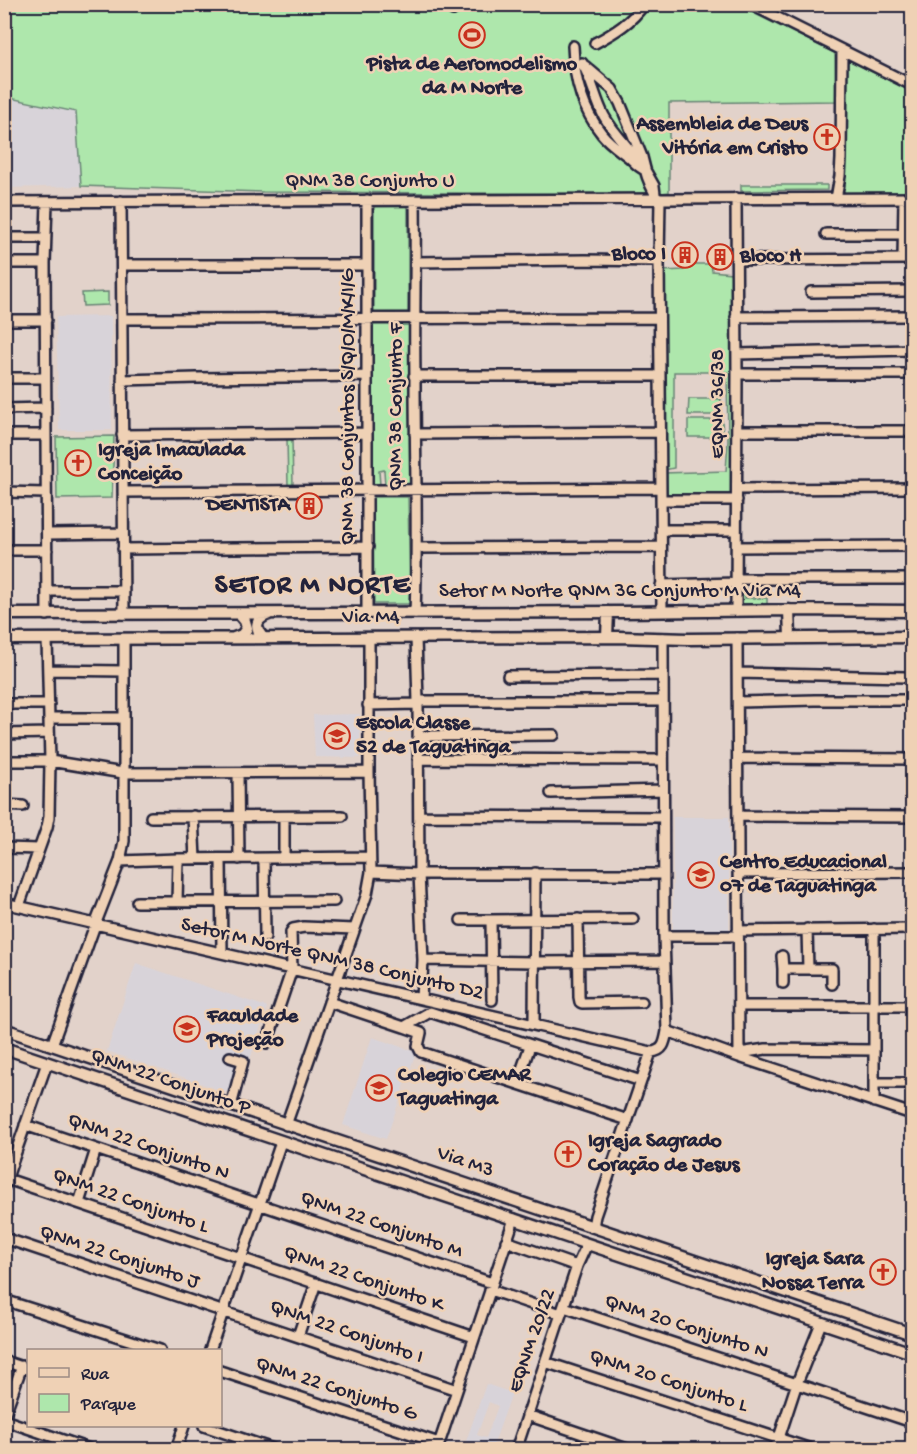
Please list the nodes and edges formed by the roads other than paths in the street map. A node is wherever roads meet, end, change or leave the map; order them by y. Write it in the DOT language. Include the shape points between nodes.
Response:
graph roads {
  1 [pos="644,4"];
  2 [pos="750,4"];
  3 [pos="595,43"];
  4 [pos="842,50"];
  5 [pos="584,67"];
  6 [pos="912,85"];
  7 [pos="645,170"];
  8 [pos="736,198"];
  9 [pos="908,198"];
  10 [pos="660,199"];
  11 [pos="836,199"];
  12 [pos="367,200"];
  13 [pos="415,200"];
  14 [pos="121,201"];
  15 [pos="4,202"];
  16 [pos="46,202"];
  17 [pos="826,234"];
  18 [pos="904,234"];
  19 [pos="4,238"];
  20 [pos="45,238"];
  21 [pos="908,259"];
  22 [pos="736,260"];
  23 [pos="659,261"];
  24 [pos="416,262"];
  25 [pos="4,263"];
  26 [pos="45,263"];
  27 [pos="122,265"];
  28 [pos="366,265"];
  29 [pos="912,291"];
  30 [pos="811,292"];
  31 [pos="912,316"];
  32 [pos="736,317"];
  33 [pos="659,318"];
  34 [pos="122,319"];
  35 [pos="366,319"];
  36 [pos="414,319"];
  37 [pos="4,320"];
  38 [pos="46,320"];
  39 [pos="912,350"];
  40 [pos="737,354"];
  41 [pos="737,374"];
  42 [pos="912,374"];
  43 [pos="366,376"];
  44 [pos="414,376"];
  45 [pos="660,376"];
  46 [pos="4,378"];
  47 [pos="45,378"];
  48 [pos="122,380"];
  49 [pos="46,408"];
  50 [pos="4,409"];
  51 [pos="737,431"];
  52 [pos="912,431"];
  53 [pos="660,432"];
  54 [pos="367,433"];
  55 [pos="415,434"];
  56 [pos="4,435"];
  57 [pos="46,435"];
  58 [pos="122,435"];
  59 [pos="661,488"];
  60 [pos="912,488"];
  61 [pos="737,489"];
  62 [pos="367,490"];
  63 [pos="416,491"];
  64 [pos="4,492"];
  65 [pos="123,492"];
  66 [pos="46,493"];
  67 [pos="661,500"];
  68 [pos="737,500"];
  69 [pos="662,530"];
  70 [pos="736,530"];
  71 [pos="122,533"];
  72 [pos="46,534"];
  73 [pos="912,546"];
  74 [pos="368,547"];
  75 [pos="661,547"];
  76 [pos="737,547"];
  77 [pos="417,548"];
  78 [pos="123,549"];
  79 [pos="4,550"];
  80 [pos="47,550"];
  81 [pos="906,579"];
  82 [pos="736,581"];
  83 [pos="661,585"];
  84 [pos="47,591"];
  85 [pos="123,591"];
  86 [pos="789,610"];
  87 [pos="662,611"];
  88 [pos="736,611"];
  89 [pos="912,611"];
  90 [pos="608,612"];
  91 [pos="367,613"];
  92 [pos="415,613"];
  93 [pos="124,614"];
  94 [pos="239,614"];
  95 [pos="269,614"];
  96 [pos="47,615"];
  97 [pos="6,616"];
  98 [pos="607,637"];
  99 [pos="790,637"];
  100 [pos="912,637"];
  101 [pos="234,638"];
  102 [pos="264,638"];
  103 [pos="369,638"];
  104 [pos="416,638"];
  105 [pos="5,639"];
  106 [pos="47,639"];
  107 [pos="124,639"];
  108 [pos="663,639"];
  109 [pos="737,639"];
  110 [pos="48,670"];
  111 [pos="123,671"];
  112 [pos="738,673"];
  113 [pos="663,675"];
  114 [pos="508,676"];
  115 [pos="905,677"];
  116 [pos="912,700"];
  117 [pos="663,701"];
  118 [pos="738,702"];
  119 [pos="418,703"];
  120 [pos="4,704"];
  121 [pos="49,704"];
  122 [pos="368,705"];
  123 [pos="49,718"];
  124 [pos="123,718"];
  125 [pos="49,733"];
  126 [pos="4,734"];
  127 [pos="554,735"];
  128 [pos="418,736"];
  129 [pos="738,758"];
  130 [pos="418,759"];
  131 [pos="912,759"];
  132 [pos="663,760"];
  133 [pos="4,761"];
  134 [pos="50,761"];
  135 [pos="369,772"];
  136 [pos="123,773"];
  137 [pos="238,773"];
  138 [pos="663,790"];
  139 [pos="551,793"];
  140 [pos="4,805"];
  141 [pos="23,806"];
  142 [pos="151,816"];
  143 [pos="193,816"];
  144 [pos="342,816"];
  145 [pos="419,816"];
  146 [pos="738,816"];
  147 [pos="912,816"];
  148 [pos="238,817"];
  149 [pos="284,817"];
  150 [pos="663,817"];
  151 [pos="4,848"];
  152 [pos="39,849"];
  153 [pos="370,857"];
  154 [pos="284,858"];
  155 [pos="178,859"];
  156 [pos="195,859"];
  157 [pos="221,859"];
  158 [pos="239,859"];
  159 [pos="264,859"];
  160 [pos="120,861"];
  161 [pos="371,872"];
  162 [pos="912,872"];
  163 [pos="535,873"];
  164 [pos="739,873"];
  165 [pos="419,874"];
  166 [pos="663,874"];
  167 [pos="334,901"];
  168 [pos="137,902"];
  169 [pos="177,902"];
  170 [pos="222,902"];
  171 [pos="265,902"];
  172 [pos="4,903"];
  173 [pos="19,906"];
  174 [pos="535,919"];
  175 [pos="578,919"];
  176 [pos="633,919"];
  177 [pos="461,920"];
  178 [pos="491,920"];
  179 [pos="95,925"];
  180 [pos="354,929"];
  181 [pos="807,929"];
  182 [pos="874,929"];
  183 [pos="912,929"];
  184 [pos="738,934"];
  185 [pos="663,936"];
  186 [pos="265,937"];
  187 [pos="222,952"];
  188 [pos="782,956"];
  189 [pos="423,960"];
  190 [pos="664,961"];
  191 [pos="492,962"];
  192 [pos="534,962"];
  193 [pos="579,962"];
  194 [pos="292,969"];
  195 [pos="783,969"];
  196 [pos="808,969"];
  197 [pos="337,980"];
  198 [pos="783,983"];
  199 [pos="832,984"];
  200 [pos="421,999"];
  201 [pos="492,999"];
  202 [pos="329,1002"];
  203 [pos="642,1002"];
  204 [pos="739,1006"];
  205 [pos="875,1006"];
  206 [pos="912,1006"];
  207 [pos="430,1012"];
  208 [pos="534,1024"];
  209 [pos="404,1027"];
  210 [pos="4,1029"];
  211 [pos="667,1030"];
  212 [pos="421,1033"];
  213 [pos="267,1043"];
  214 [pos="52,1045"];
  215 [pos="530,1046"];
  216 [pos="4,1048"];
  217 [pos="874,1050"];
  218 [pos="651,1052"];
  219 [pos="739,1055"];
  220 [pos="230,1057"];
  221 [pos="49,1063"];
  222 [pos="118,1067"];
  223 [pos="641,1081"];
  224 [pos="517,1083"];
  225 [pos="874,1083"];
  226 [pos="912,1083"];
  227 [pos="874,1102"];
  228 [pos="231,1106"];
  229 [pos="912,1114"];
  230 [pos="210,1117"];
  231 [pos="268,1118"];
  232 [pos="628,1120"];
  233 [pos="25,1125"];
  234 [pos="286,1125"];
  235 [pos="281,1142"];
  236 [pos="296,1146"];
  237 [pos="355,1147"];
  238 [pos="96,1149"];
  239 [pos="6,1178"];
  240 [pos="500,1196"];
  241 [pos="449,1197"];
  242 [pos="79,1203"];
  243 [pos="259,1204"];
  244 [pos="514,1219"];
  245 [pos="593,1227"];
  246 [pos="4,1238"];
  247 [pos="506,1241"];
  248 [pos="587,1244"];
  249 [pos="601,1249"];
  250 [pos="657,1249"];
  251 [pos="241,1258"];
  252 [pos="577,1266"];
  253 [pos="316,1283"];
  254 [pos="491,1287"];
  255 [pos="807,1299"];
  256 [pos="4,1300"];
  257 [pos="754,1300"];
  258 [pos="223,1311"];
  259 [pos="562,1311"];
  260 [pos="825,1324"];
  261 [pos="890,1326"];
  262 [pos="912,1334"];
  263 [pos="298,1336"];
  264 [pos="474,1337"];
  265 [pos="157,1349"];
  266 [pos="210,1349"];
  267 [pos="912,1353"];
  268 [pos="4,1361"];
  269 [pos="545,1362"];
  270 [pos="25,1367"];
  271 [pos="222,1372"];
  272 [pos="797,1383"];
  273 [pos="457,1390"];
  274 [pos="527,1415"];
  275 [pos="4,1416"];
  276 [pos="4,1420"];
  277 [pos="912,1422"];
  278 [pos="183,1427"];
  279 [pos="210,1427"];
  280 [pos="779,1437"];
  281 [pos="438,1446"];
  282 [pos="92,1449"];
  283 [pos="176,1449"];
  284 [pos="276,1449"];
  285 [pos="516,1449"];
  286 [pos="630,1449"];
  287 [pos="775,1449"];
  288 [pos="814,1449"];
  1 -- 3 [label="street" via="627,24"];
  2 -- 4 [label="street"];
  4 -- 6 [label="street"];
  4 -- 11 [label="street" via="841,159"];
  5 -- 7 [label="street" via="604,116"];
  5 -- 7 [label="street" via="616,95"];
  5 -- 7 [label="street" via="573,46 577,83 592,118 614,146"];
  8 -- 10 [label="street, QNM 38 Conjunto U"];
  8 -- 11 [label="street, QNM 38 Conjunto U"];
  8 -- 22 [label="street, EQNM 36/38"];
  9 -- 11 [label="street, QNM 38 Conjunto U"];
  9 -- 18 [label="street"];
  10 -- 13 [label="street, QNM 38 Conjunto U"];
  10 -- 23 [label="street"];
  12 -- 13 [label="street, QNM 38 Conjunto U"];
  12 -- 14 [label="street, QNM 38 Conjunto U"];
  12 -- 28 [label="street, QNM 38 Conjuntos S/Q/O/M/K/I/G"];
  13 -- 24 [label="street, QNM 38 Conjunto F"];
  14 -- 16 [label="street, QNM 38 Conjunto U"];
  14 -- 27 [label="street"];
  15 -- 16 [label="street, QNM 38 Conjunto U"];
  16 -- 20 [label="street"];
  17 -- 18 [label="street"];
  18 -- 21 [label="street"];
  19 -- 20 [label="street"];
  20 -- 26 [label="street"];
  21 -- 22 [label="street"];
  22 -- 32 [label="street, EQNM 36/38"];
  23 -- 24 [label="street"];
  23 -- 33 [label="street"];
  24 -- 36 [label="street, QNM 38 Conjunto F"];
  25 -- 26 [label="street"];
  26 -- 38 [label="street"];
  27 -- 28 [label="street"];
  27 -- 34 [label="street"];
  28 -- 35 [label="street, QNM 38 Conjuntos S/Q/O/M/K/I/G"];
  29 -- 30 [label="street"];
  31 -- 32 [label="street"];
  32 -- 40 [label="street, EQNM 36/38"];
  33 -- 36 [label="street"];
  33 -- 45 [label="street"];
  34 -- 35 [label="street"];
  34 -- 48 [label="street"];
  35 -- 36 [label="street"];
  35 -- 43 [label="street, QNM 38 Conjuntos S/Q/O/M/K/I/G"];
  36 -- 44 [label="street, QNM 38 Conjunto F"];
  37 -- 38 [label="street"];
  38 -- 47 [label="street"];
  39 -- 40 [label="street"];
  40 -- 41 [label="street, EQNM 36/38"];
  41 -- 42 [label="street"];
  41 -- 51 [label="street, EQNM 36/38"];
  43 -- 48 [label="street"];
  43 -- 54 [label="street, QNM 38 Conjuntos S/Q/O/M/K/I/G"];
  44 -- 45 [label="street"];
  44 -- 55 [label="street, QNM 38 Conjunto F"];
  45 -- 53 [label="street"];
  46 -- 47 [label="street"];
  47 -- 49 [label="street"];
  48 -- 58 [label="street"];
  49 -- 50 [label="street"];
  49 -- 57 [label="street"];
  51 -- 52 [label="street"];
  51 -- 61 [label="street, EQNM 36/38"];
  53 -- 55 [label="street"];
  53 -- 59 [label="street"];
  54 -- 58 [label="street"];
  54 -- 62 [label="street, QNM 38 Conjuntos S/Q/O/M/K/I/G"];
  55 -- 63 [label="street, QNM 38 Conjunto F"];
  56 -- 57 [label="street"];
  57 -- 66 [label="street"];
  58 -- 65 [label="street"];
  59 -- 63 [label="street"];
  59 -- 67 [label="street"];
  60 -- 61 [label="street"];
  61 -- 68 [label="street, EQNM 36/38"];
  62 -- 63 [label="street"];
  62 -- 65 [label="street"];
  62 -- 74 [label="street, QNM 38 Conjuntos S/Q/O/M/K/I/G"];
  63 -- 77 [label="street, QNM 38 Conjunto F"];
  64 -- 66 [label="street"];
  65 -- 71 [label="street"];
  66 -- 72 [label="street"];
  67 -- 68 [label="street"];
  67 -- 69 [label="street"];
  68 -- 70 [label="street, EQNM 36/38"];
  69 -- 70 [label="street"];
  69 -- 75 [label="street"];
  70 -- 76 [label="street, EQNM 36/38"];
  71 -- 72 [label="street"];
  71 -- 78 [label="street"];
  72 -- 80 [label="street"];
  73 -- 76 [label="street"];
  74 -- 78 [label="street"];
  74 -- 91 [label="street, QNM 38 Conjuntos S/Q/O/M/K/I/G"];
  75 -- 77 [label="street"];
  75 -- 83 [label="street"];
  76 -- 82 [label="street, EQNM 36/38"];
  77 -- 92 [label="street, QNM 38 Conjunto F"];
  78 -- 85 [label="street"];
  79 -- 80 [label="street"];
  80 -- 84 [label="street"];
  81 -- 82 [label="street"];
  82 -- 83 [label="street"];
  82 -- 88 [label="street, EQNM 36/38"];
  83 -- 87 [label="street"];
  84 -- 85 [label="street"];
  84 -- 96 [label="street"];
  85 -- 93 [label="street"];
  86 -- 88 [label="main road, Setor M Norte QNM 36 Conjunto M Via M4"];
  86 -- 89 [label="main road, Setor M Norte QNM 36 Conjunto M Via M4"];
  86 -- 99 [label="main road"];
  87 -- 88 [label="main road, Setor M Norte QNM 36 Conjunto M Via M4"];
  87 -- 90 [label="main road, Setor M Norte QNM 36 Conjunto M Via M4"];
  90 -- 92 [label="main road, Setor M Norte QNM 36 Conjunto M Via M4"];
  90 -- 98 [label="main road"];
  91 -- 92 [label="main road, Setor M Norte QNM 36 Conjunto M Via M4"];
  91 -- 95 [label="main road, Setor M Norte QNM 36 Conjunto M Via M4"];
  93 -- 94 [label="main road, Setor M Norte QNM 36 Conjunto M Via M4"];
  93 -- 96 [label="main road, Setor M Norte QNM 36 Conjunto M Via M4"];
  94 -- 95 [label="main road, Setor M Norte QNM 36 Conjunto M Via M4"];
  94 -- 101 [label="main road" via="247,628"];
  95 -- 102 [label="main road" via="257,623"];
  96 -- 97 [label="main road, Setor M Norte QNM 36 Conjunto M Via M4"];
  98 -- 104 [label="main road, Via M4"];
  98 -- 108 [label="main road, Via M4"];
  99 -- 100 [label="main road, Via M4"];
  99 -- 109 [label="main road, Via M4"];
  101 -- 102 [label="main road, Via M4"];
  101 -- 107 [label="main road, Via M4"];
  102 -- 103 [label="main road, Via M4"];
  103 -- 104 [label="main road, Via M4"];
  103 -- 122 [label="street"];
  104 -- 119 [label="street"];
  105 -- 106 [label="main road, Via M4"];
  106 -- 107 [label="main road, Via M4"];
  106 -- 110 [label="street"];
  107 -- 111 [label="street"];
  108 -- 109 [label="main road, Via M4"];
  108 -- 113 [label="street"];
  109 -- 112 [label="street"];
  110 -- 111 [label="street"];
  110 -- 121 [label="street"];
  111 -- 124 [label="street"];
  112 -- 115 [label="street"];
  112 -- 118 [label="street"];
  113 -- 114 [label="street"];
  113 -- 117 [label="street"];
  116 -- 118 [label="street"];
  117 -- 119 [label="street"];
  117 -- 132 [label="street"];
  118 -- 129 [label="street"];
  119 -- 122 [label="street"];
  119 -- 128 [label="street"];
  120 -- 121 [label="street"];
  121 -- 123 [label="street"];
  122 -- 135 [label="street"];
  123 -- 124 [label="street"];
  123 -- 125 [label="street"];
  124 -- 136 [label="street"];
  125 -- 126 [label="street"];
  125 -- 134 [label="street"];
  127 -- 128 [label="street"];
  128 -- 130 [label="street"];
  129 -- 131 [label="street"];
  129 -- 146 [label="street"];
  130 -- 132 [label="street"];
  130 -- 145 [label="street"];
  132 -- 138 [label="street"];
  133 -- 134 [label="street"];
  134 -- 136 [label="street"];
  134 -- 152 [label="street" via="49,816"];
  135 -- 137 [label="street"];
  135 -- 153 [label="street"];
  136 -- 137 [label="street"];
  136 -- 160 [label="street" via="125,835"];
  137 -- 148 [label="street"];
  138 -- 139 [label="street"];
  138 -- 150 [label="street"];
  140 -- 141 [label="street"];
  142 -- 143 [label="street"];
  143 -- 148 [label="street"];
  143 -- 156 [label="street"];
  144 -- 149 [label="street"];
  145 -- 150 [label="street"];
  145 -- 165 [label="street"];
  146 -- 147 [label="street"];
  146 -- 164 [label="street"];
  148 -- 149 [label="street"];
  148 -- 158 [label="street"];
  149 -- 154 [label="street"];
  150 -- 166 [label="street"];
  151 -- 152 [label="street"];
  152 -- 173 [label="street"];
  153 -- 154 [label="street"];
  153 -- 161 [label="street"];
  154 -- 159 [label="street"];
  155 -- 156 [label="street"];
  155 -- 160 [label="street"];
  155 -- 169 [label="street"];
  156 -- 157 [label="street"];
  157 -- 158 [label="street"];
  157 -- 170 [label="street"];
  158 -- 159 [label="street"];
  159 -- 171 [label="street"];
  160 -- 179 [label="street"];
  161 -- 165 [label="street"];
  161 -- 180 [label="street"];
  162 -- 164 [label="street"];
  163 -- 165 [label="street"];
  163 -- 166 [label="street"];
  163 -- 174 [label="street"];
  164 -- 184 [label="street"];
  165 -- 189 [label="street"];
  166 -- 185 [label="street"];
  167 -- 171 [label="street"];
  168 -- 169 [label="street"];
  169 -- 170 [label="street"];
  170 -- 171 [label="street"];
  170 -- 187 [label="street"];
  171 -- 186 [label="street"];
  172 -- 173 [label="street, Setor M Norte QNM 38 Conjunto D2"];
  173 -- 179 [label="street, Setor M Norte QNM 38 Conjunto D2"];
  174 -- 175 [label="street"];
  174 -- 178 [label="street"];
  174 -- 192 [label="street"];
  175 -- 176 [label="street"];
  175 -- 193 [label="street"];
  177 -- 178 [label="street"];
  178 -- 191 [label="street"];
  179 -- 187 [label="street, Setor M Norte QNM 38 Conjunto D2"];
  179 -- 214 [label="street"];
  180 -- 194 [label="street" via="292,929"];
  180 -- 197 [label="street"];
  181 -- 182 [label="street"];
  181 -- 184 [label="street"];
  181 -- 196 [label="street"];
  182 -- 183 [label="street"];
  182 -- 205 [label="street"];
  184 -- 185 [label="street"];
  184 -- 204 [label="street"];
  185 -- 190 [label="street"];
  187 -- 194 [label="street, Setor M Norte QNM 38 Conjunto D2"];
  188 -- 195 [label="street"];
  189 -- 191 [label="street"];
  189 -- 200 [label="street"];
  190 -- 193 [label="street"];
  190 -- 211 [label="street"];
  191 -- 192 [label="street"];
  191 -- 201 [label="street"];
  192 -- 193 [label="street"];
  192 -- 208 [label="street"];
  193 -- 203 [label="street" via="580,1002"];
  194 -- 197 [label="street, Setor M Norte QNM 38 Conjunto D2"];
  194 -- 213 [label="street"];
  195 -- 196 [label="street"];
  195 -- 198 [label="street"];
  196 -- 199 [label="street" via="832,964"];
  197 -- 200 [label="street, Setor M Norte QNM 38 Conjunto D2"];
  197 -- 202 [label="street"];
  200 -- 208 [label="street, Setor M Norte QNM 38 Conjunto D2"];
  202 -- 209 [label="street"];
  202 -- 234 [label="street"];
  204 -- 205 [label="street"];
  204 -- 219 [label="street"];
  205 -- 206 [label="street"];
  205 -- 217 [label="street"];
  207 -- 209 [label="street"];
  207 -- 212 [label="street"];
  207 -- 215 [label="street"];
  208 -- 218 [label="street, Setor M Norte QNM 38 Conjunto D2"];
  209 -- 212 [label="street"];
  210 -- 214 [label="main road, Via M3"];
  211 -- 218 [label="street" via="662,1049"];
  211 -- 219 [label="street"];
  212 -- 224 [label="street" via="421,1052"];
  214 -- 222 [label="main road, Via M3"];
  215 -- 223 [label="street"];
  215 -- 224 [label="street"];
  216 -- 221 [label="main road"];
  217 -- 219 [label="street" via="766,1049"];
  217 -- 225 [label="street"];
  218 -- 223 [label="street"];
  219 -- 227 [label="street"];
  220 -- 228 [label="street" via="243,1061"];
  221 -- 222 [label="main road" via="113,1079 119,1075"];
  221 -- 230 [label="main road, QNM 22 Conjunto P"];
  221 -- 233 [label="street"];
  222 -- 228 [label="main road, Via M3"];
  223 -- 232 [label="street"];
  224 -- 232 [label="street"];
  225 -- 226 [label="street"];
  225 -- 227 [label="street"];
  227 -- 229 [label="street"];
  228 -- 231 [label="main road, Via M3"];
  230 -- 231 [label="main road" via="208,1108 213,1105"];
  230 -- 235 [label="main road, QNM 22 Conjunto P"];
  231 -- 234 [label="main road, Via M3"];
  232 -- 245 [label="street"];
  233 -- 238 [label="street, QNM 22 Conjunto N"];
  233 -- 239 [label="street"];
  234 -- 237 [label="main road, Via M3"];
  235 -- 236 [label="main road, QNM 22 Conjunto P"];
  235 -- 243 [label="street"];
  236 -- 237 [label="main road" via="352,1160 359,1154"];
  236 -- 241 [label="main road"];
  237 -- 240 [label="main road, Via M3"];
  238 -- 242 [label="street"];
  238 -- 243 [label="street, QNM 22 Conjunto N"];
  239 -- 242 [label="street, QNM 22 Conjunto L"];
  240 -- 241 [label="main road" via="452,1184 445,1189"];
  240 -- 245 [label="main road, Via M3"];
  241 -- 244 [label="main road"];
  242 -- 251 [label="street, QNM 22 Conjunto L"];
  243 -- 251 [label="street"];
  243 -- 254 [label="street, QNM 22 Conjunto M"];
  244 -- 247 [label="street"];
  244 -- 248 [label="main road"];
  245 -- 250 [label="main road, Via M3"];
  246 -- 258 [label="street, QNM 22 Conjunto J"];
  247 -- 252 [label="street"];
  247 -- 254 [label="street"];
  248 -- 249 [label="main road"];
  248 -- 252 [label="street, EQNM 20/22"];
  249 -- 250 [label="main road" via="625,1251 655,1261 661,1256"];
  249 -- 257 [label="main road"];
  250 -- 255 [label="main road, Via M3"];
  251 -- 253 [label="street, QNM 22 Conjunto K"];
  251 -- 258 [label="street"];
  252 -- 259 [label="street, EQNM 20/22"];
  253 -- 263 [label="street"];
  253 -- 264 [label="street, QNM 22 Conjunto K"];
  254 -- 259 [label="street, QNM 22 Conjunto M"];
  254 -- 264 [label="street"];
  255 -- 257 [label="main road" via="757,1287 751,1292"];
  255 -- 261 [label="main road, Via M3"];
  256 -- 265 [label="street"];
  257 -- 260 [label="main road"];
  258 -- 263 [label="street, QNM 22 Conjunto I"];
  258 -- 266 [label="street"];
  259 -- 269 [label="street, EQNM 20/22"];
  259 -- 272 [label="street, QNM 20 Conjunto N"];
  260 -- 261 [label="main road" via="887,1339 893,1334"];
  260 -- 267 [label="main road"];
  260 -- 272 [label="street"];
  261 -- 262 [label="main road, Via M3"];
  263 -- 273 [label="street, QNM 22 Conjunto I"];
  264 -- 273 [label="street"];
  268 -- 270 [label="street"];
  269 -- 274 [label="street, EQNM 20/22"];
  269 -- 280 [label="street, QNM 20 Conjunto L"];
  270 -- 275 [label="street"];
  271 -- 281 [label="street, QNM 22 Conjunto G"];
  272 -- 277 [label="street, QNM 20 Conjunto N"];
  272 -- 280 [label="street"];
  273 -- 281 [label="street"];
  274 -- 285 [label="street, EQNM 20/22"];
  274 -- 286 [label="street"];
  276 -- 282 [label="street"];
  278 -- 283 [label="street"];
  279 -- 284 [label="street"];
  280 -- 287 [label="street"];
  280 -- 288 [label="street, QNM 20 Conjunto L"];
}
